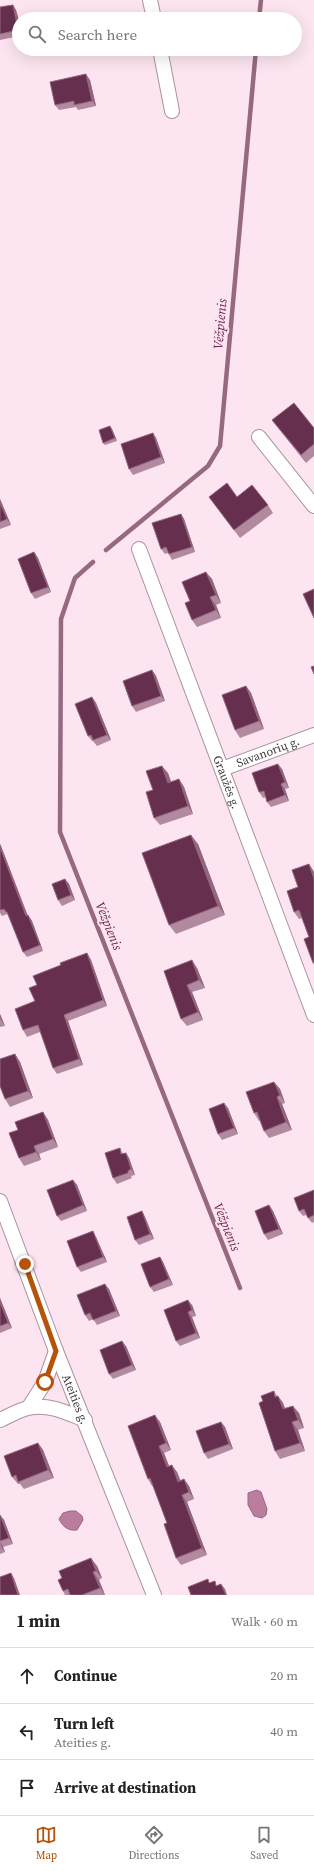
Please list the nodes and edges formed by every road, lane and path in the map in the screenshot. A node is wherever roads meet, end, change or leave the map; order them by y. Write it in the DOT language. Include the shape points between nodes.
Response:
graph roads {
  1 [pos="150,0"];
  2 [pos="153,12"];
  3 [pos="161,56"];
  4 [pos="172,110"];
  5 [pos="260,437"];
  6 [pos="314,506"];
  7 [pos="139,549"];
  8 [pos="314,734"];
  9 [pos="222,769"];
  10 [pos="311,997"];
  11 [pos="314,1015"];
  12 [pos="0,1201"];
  13 [pos="56,1351"];
  14 [pos="29,1408"];
  15 [pos="0,1420"];
  16 [pos="85,1420"];
  17 [pos="154,1595"];
  1 -- 2 [label="street"];
  3 -- 4 [label="street"];
  5 -- 6 [label="street"];
  7 -- 9 [label="street, Graužės g."];
  8 -- 9 [label="street, Savanorių g."];
  9 -- 10 [label="street, Graužės g."];
  10 -- 11 [label="street, Graužės g."];
  12 -- 13 [label="street, Ateities g."];
  13 -- 14 [label="street" via="45,1382"];
  13 -- 16 [label="street, Ateities g."];
  14 -- 15 [label="street"];
  14 -- 16 [label="street" via="46,1407 61,1410"];
  16 -- 17 [label="street, Ateities g."];
}
